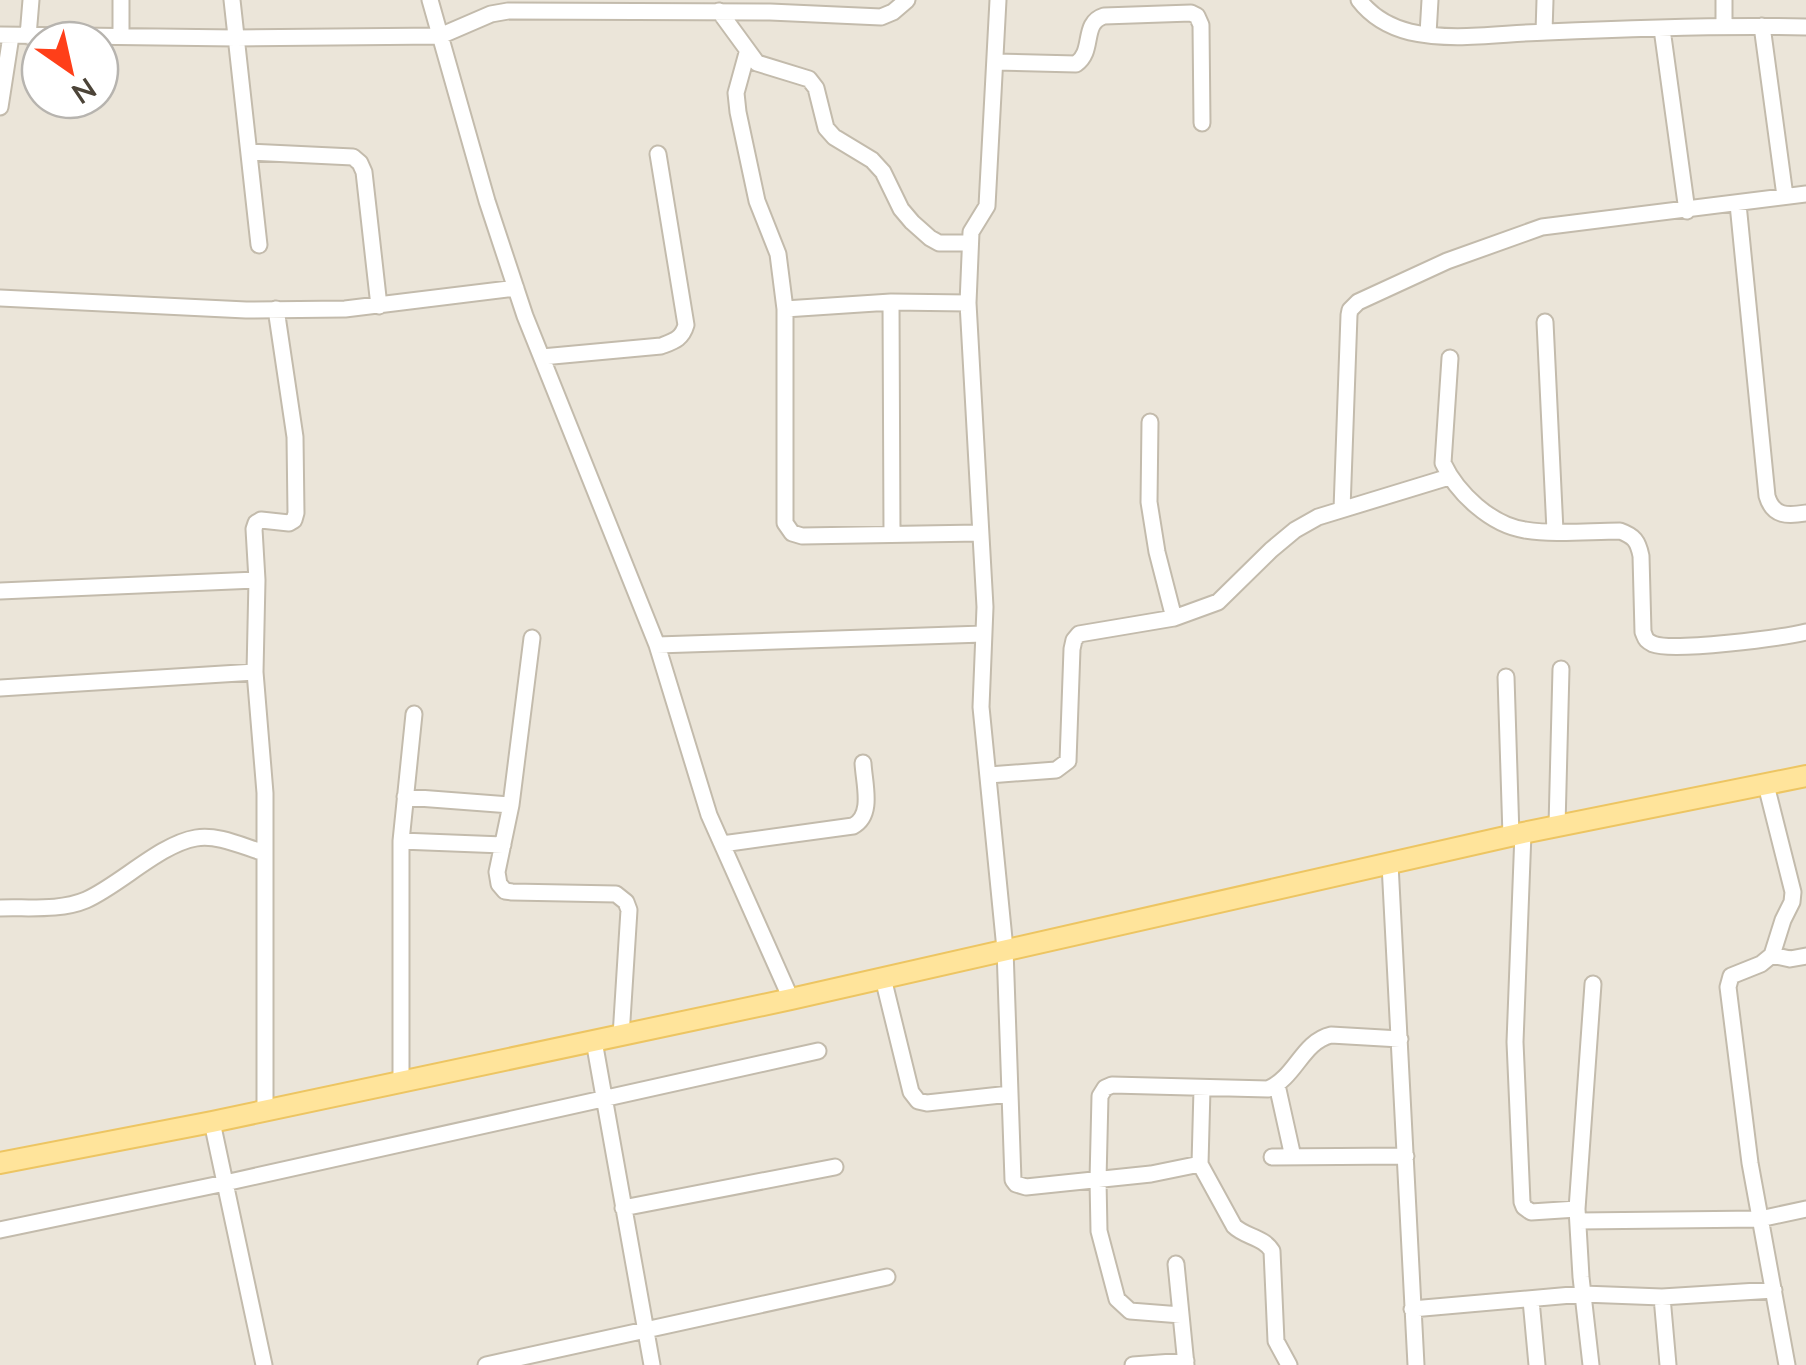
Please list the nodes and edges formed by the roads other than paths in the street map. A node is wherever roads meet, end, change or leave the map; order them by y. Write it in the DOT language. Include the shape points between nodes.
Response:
graph roads {
  1 [pos="30,0"];
  2 [pos="120,0"];
  3 [pos="232,0"];
  4 [pos="430,0"];
  5 [pos="907,0"];
  6 [pos="998,0"];
  7 [pos="1360,0"];
  8 [pos="1430,0"];
  9 [pos="1545,0"];
  10 [pos="1724,0"];
  11 [pos="524,6"];
  12 [pos="782,6"];
  13 [pos="719,12"];
  14 [pos="1724,26"];
  15 [pos="1762,26"];
  16 [pos="1806,27"];
  17 [pos="1662,29"];
  18 [pos="1544,32"];
  19 [pos="1428,34"];
  20 [pos="13,36"];
  21 [pos="121,36"];
  22 [pos="440,36"];
  23 [pos="236,38"];
  24 [pos="747,53"];
  25 [pos="995,62"];
  26 [pos="0,107"];
  27 [pos="1202,123"];
  28 [pos="249,152"];
  29 [pos="658,154"];
  30 [pos="1806,194"];
  31 [pos="1784,196"];
  32 [pos="1738,204"];
  33 [pos="1687,211"];
  34 [pos="970,243"];
  35 [pos="260,244"];
  36 [pos="516,288"];
  37 [pos="0,298"];
  38 [pos="891,302"];
  39 [pos="968,303"];
  40 [pos="379,306"];
  41 [pos="786,309"];
  42 [pos="276,310"];
  43 [pos="1546,322"];
  44 [pos="542,357"];
  45 [pos="1450,358"];
  46 [pos="1150,422"];
  47 [pos="1449,477"];
  48 [pos="1342,509"];
  49 [pos="1806,513"];
  50 [pos="1555,531"];
  51 [pos="980,532"];
  52 [pos="892,534"];
  53 [pos="256,580"];
  54 [pos="0,590"];
  55 [pos="1174,618"];
  56 [pos="1806,632"];
  57 [pos="983,634"];
  58 [pos="532,638"];
  59 [pos="657,645"];
  60 [pos="1561,670"];
  61 [pos="255,672"];
  62 [pos="1506,678"];
  63 [pos="0,688"];
  64 [pos="414,714"];
  65 [pos="863,763"];
  66 [pos="988,774"];
  67 [pos="1806,776"];
  68 [pos="1766,785"];
  69 [pos="405,797"];
  70 [pos="511,805"];
  71 [pos="1557,826"];
  72 [pos="1517,834"];
  73 [pos="400,842"];
  74 [pos="722,844"];
  75 [pos="503,845"];
  76 [pos="265,854"];
  77 [pos="1390,864"];
  78 [pos="0,908"];
  79 [pos="1005,949"];
  80 [pos="1772,955"];
  81 [pos="1806,956"];
  82 [pos="883,978"];
  83 [pos="1592,984"];
  84 [pos="791,999"];
  85 [pos="621,1036"];
  86 [pos="1400,1039"];
  87 [pos="594,1041"];
  88 [pos="818,1051"];
  89 [pos="401,1082"];
  90 [pos="1277,1085"];
  91 [pos="1202,1088"];
  92 [pos="1010,1094"];
  93 [pos="604,1099"];
  94 [pos="265,1111"];
  95 [pos="212,1122"];
  96 [pos="1406,1156"];
  97 [pos="1272,1157"];
  98 [pos="1293,1157"];
  99 [pos="0,1163"];
  100 [pos="1200,1164"];
  101 [pos="836,1167"];
  102 [pos="1098,1180"];
  103 [pos="226,1183"];
  104 [pos="623,1208"];
  105 [pos="1806,1209"];
  106 [pos="1578,1215"];
  107 [pos="1760,1218"];
  108 [pos="0,1230"];
  109 [pos="1176,1264"];
  110 [pos="887,1277"];
  111 [pos="1774,1290"];
  112 [pos="1583,1294"];
  113 [pos="1662,1297"];
  114 [pos="1531,1300"];
  115 [pos="1412,1309"];
  116 [pos="1181,1314"];
  117 [pos="645,1331"];
  118 [pos="1186,1363"];
  119 [pos="264,1365"];
  120 [pos="486,1365"];
  121 [pos="652,1365"];
  122 [pos="1133,1365"];
  123 [pos="1289,1365"];
  124 [pos="1416,1365"];
  125 [pos="1537,1365"];
  126 [pos="1591,1365"];
  127 [pos="1668,1365"];
  128 [pos="1787,1365"];
  1 -- 20 [label="street"];
  2 -- 21 [label="street"];
  3 -- 23 [label="street"];
  4 -- 22 [label="street"];
  5 -- 12 [label="street" via="881,17"];
  6 -- 25 [label="street"];
  7 -- 19 [label="street" via="1395,28"];
  8 -- 19 [label="street"];
  9 -- 18 [label="street"];
  10 -- 14 [label="street"];
  11 -- 13 [label="street"];
  11 -- 22 [label="street"];
  12 -- 13 [label="street"];
  13 -- 24 [label="street"];
  14 -- 15 [label="street"];
  14 -- 17 [label="street"];
  15 -- 16 [label="street"];
  15 -- 31 [label="street"];
  17 -- 18 [label="street"];
  17 -- 33 [label="street"];
  18 -- 19 [label="street"];
  20 -- 21 [label="street"];
  20 -- 26 [label="street"];
  21 -- 23 [label="street"];
  22 -- 23 [label="street"];
  22 -- 36 [label="street"];
  23 -- 28 [label="street"];
  24 -- 34 [label="street" via="771,70 809,79 826,128 872,160 901,210 930,238"];
  24 -- 41 [label="street" via="738,112 757,200 778,254"];
  25 -- 27 [label="street" via="1076,64 1086,54 1096,19 1191,13 1201,25"];
  25 -- 34 [label="street" via="988,206"];
  28 -- 35 [label="street"];
  28 -- 40 [label="street" via="354,157 360,163"];
  29 -- 44 [label="street" via="684,334 661,346"];
  30 -- 31 [label="street"];
  31 -- 32 [label="street"];
  32 -- 33 [label="street"];
  32 -- 49 [label="street" via="1768,496 1777,513"];
  33 -- 48 [label="street" via="1542,227 1447,261 1353,306"];
  34 -- 39 [label="street"];
  36 -- 40 [label="street"];
  36 -- 44 [label="street"];
  37 -- 42 [label="street"];
  38 -- 39 [label="street"];
  38 -- 41 [label="street"];
  38 -- 52 [label="street"];
  39 -- 51 [label="street"];
  40 -- 42 [label="street"];
  41 -- 52 [label="street" via="785,523 802,536"];
  42 -- 53 [label="street" via="295,437 296,513 290,523 256,523"];
  43 -- 50 [label="street"];
  44 -- 59 [label="street"];
  45 -- 47 [label="street" via="1443,463"];
  46 -- 55 [label="street" via="1149,502"];
  47 -- 48 [label="street"];
  47 -- 50 [label="street" via="1496,520"];
  48 -- 55 [label="street" via="1296,530 1218,602"];
  50 -- 56 [label="street" via="1632,535 1641,556 1643,632 1652,643 1681,646"];
  51 -- 52 [label="street"];
  51 -- 57 [label="street"];
  53 -- 54 [label="street"];
  53 -- 61 [label="street"];
  55 -- 66 [label="street" via="1079,634 1072,649 1068,762 1056,770"];
  57 -- 59 [label="street"];
  57 -- 66 [label="street"];
  58 -- 70 [label="street"];
  59 -- 74 [label="street"];
  60 -- 71 [label="street"];
  61 -- 63 [label="street"];
  61 -- 76 [label="street"];
  62 -- 72 [label="street"];
  64 -- 69 [label="street"];
  65 -- 74 [label="street" via="866,813 860,823"];
  66 -- 79 [label="street"];
  67 -- 68 [label="main road"];
  68 -- 71 [label="main road"];
  68 -- 80 [label="street" via="1792,892"];
  69 -- 70 [label="street"];
  69 -- 73 [label="street"];
  70 -- 75 [label="street"];
  71 -- 72 [label="main road"];
  72 -- 77 [label="main road"];
  72 -- 106 [label="street" via="1522,1202 1530,1212"];
  73 -- 75 [label="street"];
  73 -- 89 [label="street"];
  74 -- 84 [label="street"];
  75 -- 85 [label="street" via="497,872 505,891 616,894 626,902"];
  76 -- 78 [label="street" via="194,838 85,901"];
  76 -- 94 [label="street"];
  77 -- 79 [label="main road"];
  77 -- 86 [label="street"];
  79 -- 82 [label="main road"];
  79 -- 92 [label="street"];
  80 -- 81 [label="street"];
  80 -- 107 [label="street" via="1728,982"];
  82 -- 84 [label="main road"];
  82 -- 92 [label="street" via="918,1101"];
  83 -- 106 [label="street"];
  84 -- 85 [label="main road"];
  85 -- 87 [label="main road"];
  86 -- 90 [label="street" via="1322,1037"];
  86 -- 96 [label="street"];
  87 -- 89 [label="main road"];
  87 -- 93 [label="street"];
  88 -- 93 [label="street"];
  89 -- 94 [label="main road"];
  90 -- 91 [label="street"];
  90 -- 98 [label="street"];
  91 -- 100 [label="street"];
  91 -- 102 [label="street" via="1104,1088"];
  92 -- 102 [label="street" via="1016,1184"];
  93 -- 103 [label="street"];
  93 -- 104 [label="street"];
  94 -- 95 [label="main road"];
  95 -- 99 [label="main road"];
  95 -- 103 [label="street"];
  96 -- 98 [label="street"];
  96 -- 115 [label="street"];
  97 -- 98 [label="street"];
  100 -- 102 [label="street"];
  100 -- 123 [label="street" via="1234,1226 1272,1251 1276,1341"];
  101 -- 104 [label="street"];
  102 -- 116 [label="street" via="1100,1231 1117,1299 1130,1311"];
  103 -- 108 [label="street"];
  103 -- 119 [label="street"];
  104 -- 117 [label="street"];
  105 -- 107 [label="street"];
  106 -- 107 [label="street"];
  106 -- 112 [label="street"];
  107 -- 111 [label="street"];
  109 -- 116 [label="street"];
  110 -- 117 [label="street"];
  111 -- 113 [label="street"];
  111 -- 128 [label="street"];
  112 -- 113 [label="street"];
  112 -- 114 [label="street"];
  112 -- 126 [label="street"];
  113 -- 127 [label="street"];
  114 -- 115 [label="street"];
  114 -- 125 [label="street"];
  115 -- 124 [label="street"];
  116 -- 118 [label="street"];
  117 -- 120 [label="street"];
  117 -- 121 [label="street"];
  118 -- 122 [label="street"];
}
